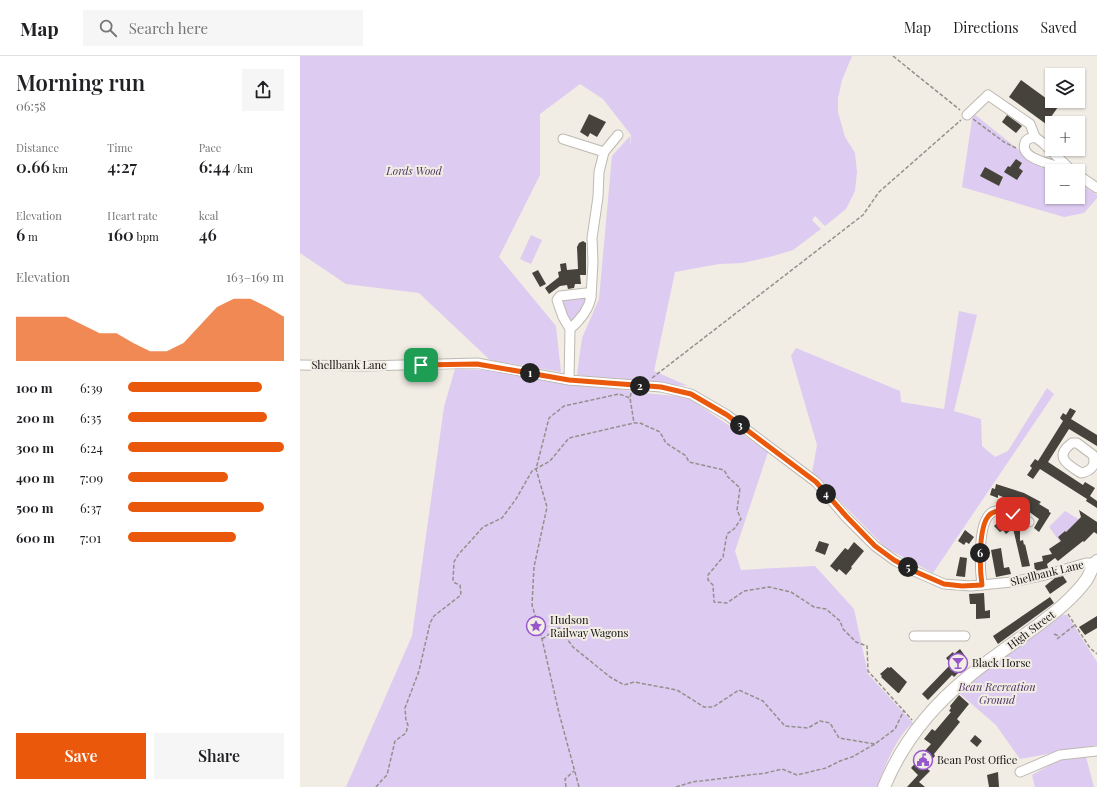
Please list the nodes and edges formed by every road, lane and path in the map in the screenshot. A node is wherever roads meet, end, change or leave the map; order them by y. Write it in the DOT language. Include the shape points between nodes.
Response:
graph roads {
  1 [pos="893,56"];
  2 [pos="967,115"];
  3 [pos="618,135"];
  4 [pos="1035,137"];
  5 [pos="563,139"];
  6 [pos="604,152"];
  7 [pos="1030,156"];
  8 [pos="1046,164"];
  9 [pos="1065,164"];
  10 [pos="1085,180"];
  11 [pos="1097,188"];
  12 [pos="591,297"];
  13 [pos="570,329"];
  14 [pos="300,365"];
  15 [pos="654,375"];
  16 [pos="569,380"];
  17 [pos="634,423"];
  18 [pos="536,469"];
  19 [pos="1029,522"];
  20 [pos="1096,562"];
  21 [pos="982,585"];
  22 [pos="1063,606"];
  23 [pos="1075,625"];
  24 [pos="1054,634"];
  25 [pos="914,636"];
  26 [pos="965,636"];
  27 [pos="1060,636"];
  28 [pos="542,639"];
  29 [pos="1057,639"];
  30 [pos="1097,654"];
  31 [pos="904,710"];
  32 [pos="920,725"];
  33 [pos="875,744"];
  34 [pos="1097,751"];
  35 [pos="574,771"];
  36 [pos="1020,772"];
  37 [pos="376,787"];
  38 [pos="566,787"];
  39 [pos="579,787"];
  40 [pos="676,787"];
  41 [pos="884,787"];
  1 -- 2 [label="path"];
  2 -- 4 [label="street" via="988,95 1030,124"];
  2 -- 7 [label="path" via="1004,142"];
  2 -- 15 [label="path" via="879,192 863,215"];
  3 -- 6 [label="street"];
  4 -- 7 [label="street" via="1025,141 1025,151"];
  4 -- 9 [label="street"];
  5 -- 6 [label="street"];
  6 -- 12 [label="street" via="592,238"];
  7 -- 8 [label="street"];
  10 -- 11 [label="street"];
  12 -- 13 [label="street" via="589,305"];
  12 -- 13 [label="street" via="586,293 560,296 558,300 563,317"];
  13 -- 16 [label="street"];
  14 -- 16 [label="street, Shellbank Lane" via="477,364"];
  16 -- 21 [label="street, Shellbank Lane" via="661,387 691,394 727,415 816,482 870,541 894,560 944,584"];
  17 -- 18 [label="path" via="569,438 550,461"];
  17 -- 18 [label="path" via="630,398 619,394 564,406 549,418"];
  17 -- 31 [label="path" via="660,432 666,443 686,456 689,462 724,470 740,488 737,510 741,519 727,534 723,557 708,575 708,580 713,585 714,602 727,603 744,590 769,587 791,592 814,607 826,609 840,621 843,629 856,642 868,646 868,671"];
  18 -- 28 [label="path" via="547,507 534,567 532,605"];
  18 -- 37 [label="path" via="532,471 502,518 484,527 454,562 453,580 460,585 461,595 434,616 430,623 419,671 405,708 408,725 406,733 395,741 387,775"];
  19 -- 21 [label="street" via="1006,512 990,514 980,549"];
  20 -- 21 [label="street, Shellbank Lane" via="1086,562 1024,580"];
  20 -- 22 [label="main road, High Street" via="1086,581"];
  22 -- 23 [label="path"];
  22 -- 32 [label="main road, High Street" via="968,677"];
  23 -- 27 [label="path"];
  23 -- 30 [label="path"];
  24 -- 27 [label="path"];
  25 -- 26 [label="street"];
  27 -- 29 [label="path"];
  28 -- 33 [label="path" via="559,628 573,647 610,678 624,685 634,682 677,690 704,707 713,707 739,690 763,702 785,726 808,728 820,721 830,723 839,738"];
  28 -- 35 [label="path"];
  31 -- 32 [label="path" via="914,723"];
  31 -- 33 [label="path" via="895,729"];
  32 -- 41 [label="main road, High Street" via="892,767"];
  33 -- 40 [label="path" via="826,768 797,775 782,769 692,782"];
  34 -- 36 [label="street" via="1060,755"];
  35 -- 38 [label="path" via="565,779"];
  35 -- 39 [label="path"];
}
